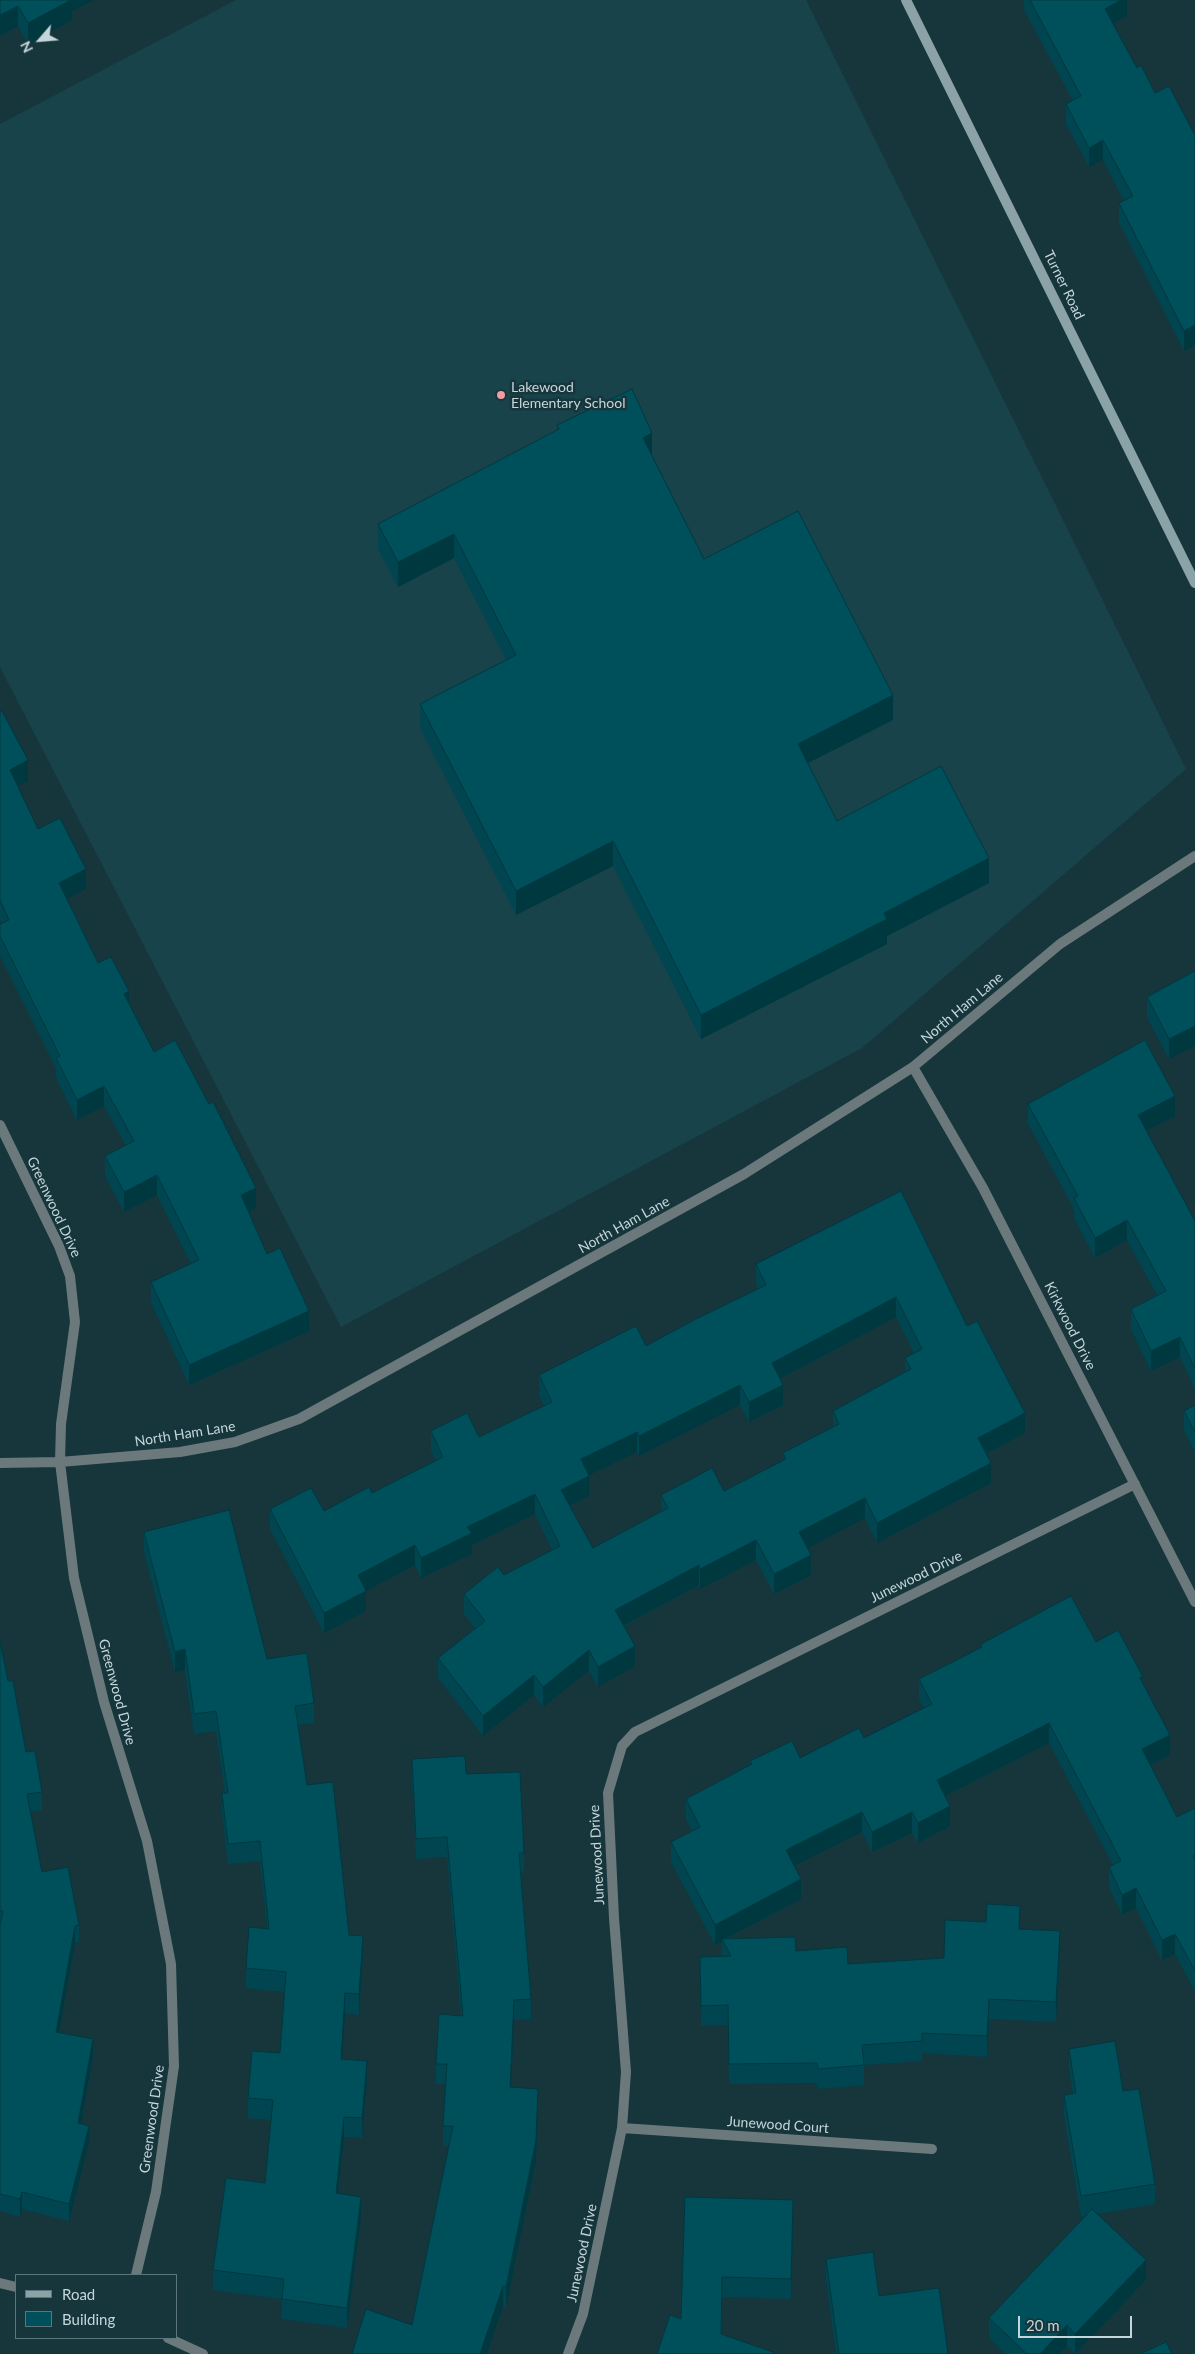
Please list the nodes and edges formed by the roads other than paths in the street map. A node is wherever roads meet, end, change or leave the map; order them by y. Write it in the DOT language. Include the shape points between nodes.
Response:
graph roads {
  1 [pos="906,0"];
  2 [pos="1195,583"];
  3 [pos="1195,856"];
  4 [pos="913,1067"];
  5 [pos="0,1125"];
  6 [pos="60,1462"];
  7 [pos="0,1463"];
  8 [pos="1135,1484"];
  9 [pos="1195,1602"];
  10 [pos="622,2128"];
  11 [pos="932,2149"];
  12 [pos="136,2274"];
  13 [pos="0,2283"];
  14 [pos="15,2287"];
  15 [pos="170,2339"];
  16 [pos="203,2354"];
  17 [pos="568,2354"];
  1 -- 2 [label="main road, Turner Road"];
  3 -- 4 [label="street, North Ham Lane" via="1060,944"];
  4 -- 6 [label="street, North Ham Lane" via="744,1174 299,1419 235,1442 180,1452"];
  4 -- 8 [label="street, Kirkwood Drive" via="983,1188"];
  5 -- 6 [label="street, Greenwood Drive" via="59,1246 70,1276 75,1322 61,1424"];
  6 -- 7 [label="street, North Ham Lane"];
  6 -- 12 [label="street, Greenwood Drive" via="74,1578 104,1702 147,1841 171,1964 174,2066 156,2192"];
  8 -- 9 [label="street, Kirkwood Drive"];
  8 -- 10 [label="street, Junewood Drive" via="635,1732 622,1746 608,1793 626,2072"];
  10 -- 11 [label="street, Junewood Court"];
  10 -- 17 [label="street, Junewood Drive" via="583,2314"];
  13 -- 14 [label="street"];
  15 -- 16 [label="street"];
}
